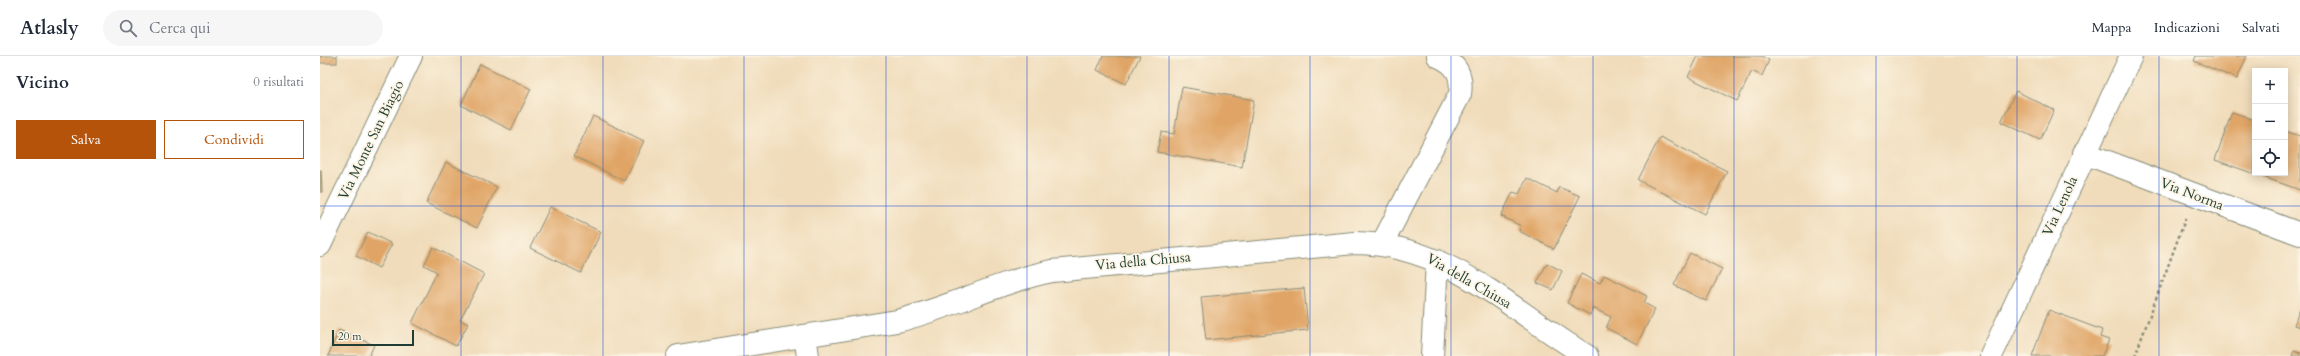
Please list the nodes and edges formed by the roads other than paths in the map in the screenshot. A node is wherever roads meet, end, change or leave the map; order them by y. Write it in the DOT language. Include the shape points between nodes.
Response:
graph roads {
  1 [pos="411,56"];
  2 [pos="1438,56"];
  3 [pos="2130,56"];
  4 [pos="2084,153"];
  5 [pos="2300,234"];
  6 [pos="1382,244"];
  7 [pos="320,245"];
  8 [pos="1437,261"];
  9 [pos="806,346"];
  10 [pos="678,356"];
  11 [pos="1432,356"];
  12 [pos="1588,356"];
  13 [pos="1990,356"];
  1 -- 7 [label="street, Via Monte San Biagio"];
  2 -- 6 [label="street" via="1453,64 1458,70 1460,94"];
  3 -- 4 [label="street, Via Lenola"];
  4 -- 5 [label="street, Via Norma"];
  4 -- 13 [label="street, Via Lenola"];
  6 -- 8 [label="street, Via della Chiusa" via="1411,250"];
  6 -- 9 [label="street, Via della Chiusa" via="1355,243 1052,271 1010,281 959,302 912,317"];
  8 -- 11 [label="street"];
  8 -- 12 [label="street, Via della Chiusa" via="1490,291 1557,338"];
  9 -- 10 [label="street, Via della Chiusa"];
}
